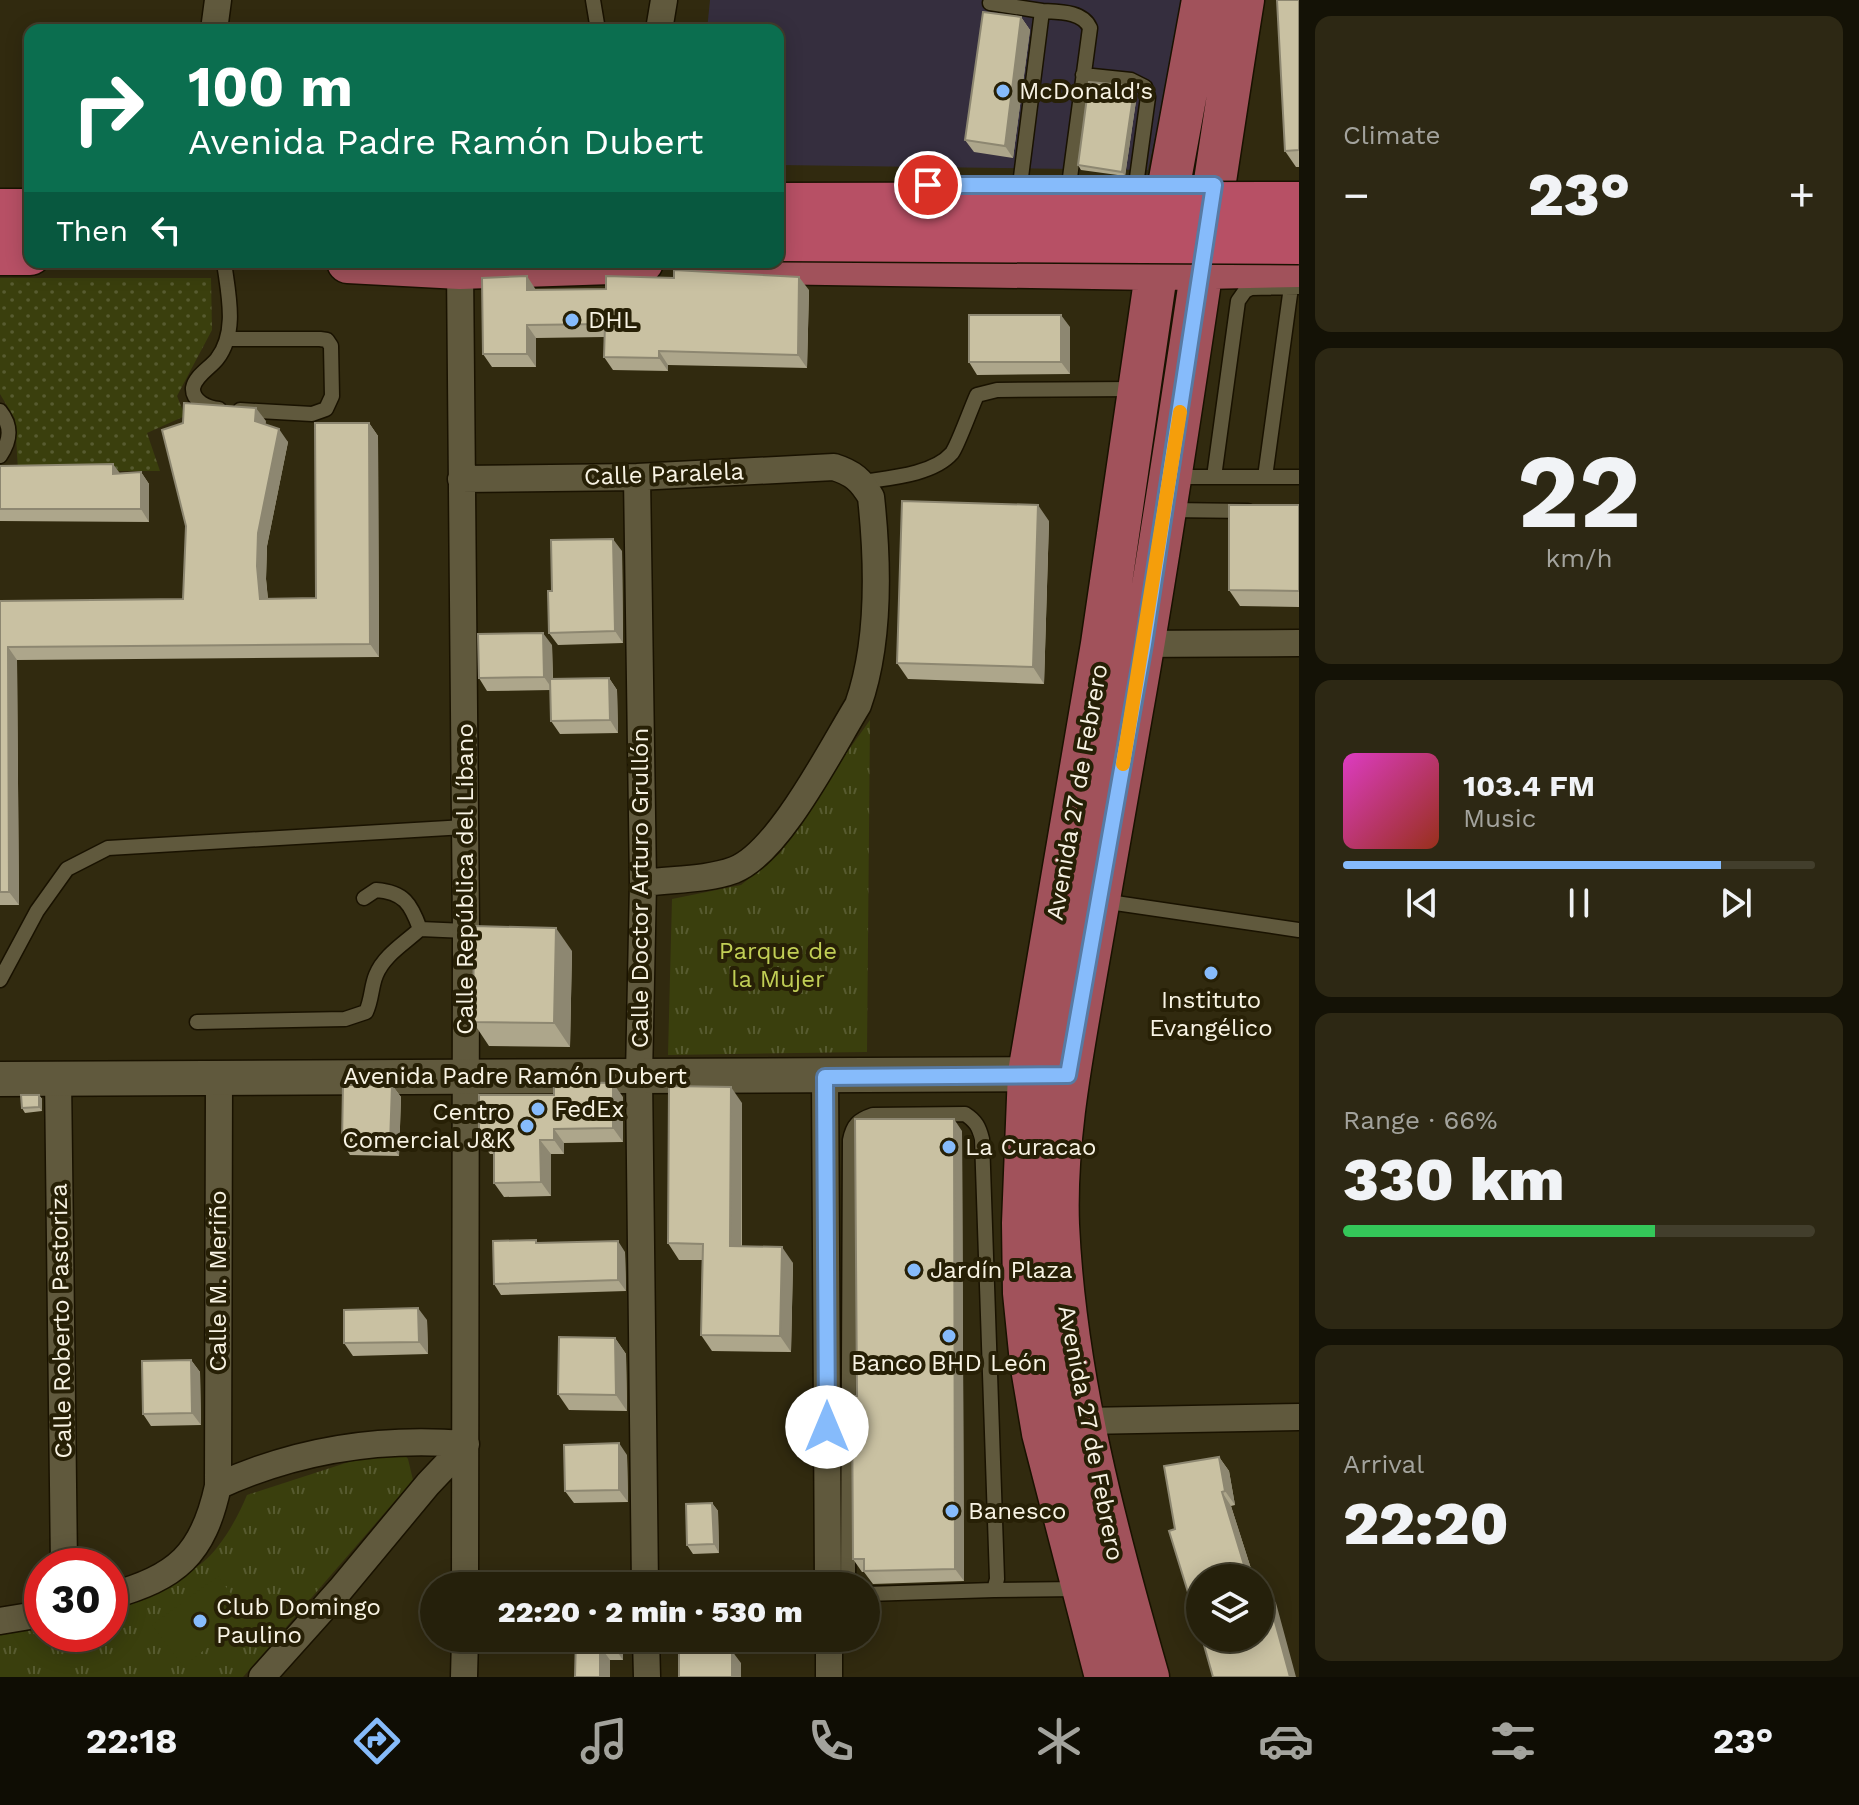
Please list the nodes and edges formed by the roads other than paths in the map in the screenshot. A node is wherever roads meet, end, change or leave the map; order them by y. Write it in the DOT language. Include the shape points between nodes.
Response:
graph roads {
  1 [pos="218,0"];
  2 [pos="593,0"];
  3 [pos="664,0"];
  4 [pos="1203,0"];
  5 [pos="1243,0"];
  6 [pos="990,3"];
  7 [pos="1042,11"];
  8 [pos="215,24"];
  9 [pos="597,24"];
  10 [pos="660,24"];
  11 [pos="1083,75"];
  12 [pos="784,185"];
  13 [pos="1020,185"];
  14 [pos="1069,185"];
  15 [pos="1152,185"];
  16 [pos="1214,185"];
  17 [pos="1299,185"];
  18 [pos="1299,204"];
  19 [pos="784,205"];
  20 [pos="0,211"];
  21 [pos="24,211"];
  22 [pos="784,239"];
  23 [pos="1299,242"];
  24 [pos="0,253"];
  25 [pos="24,253"];
  26 [pos="784,263"];
  27 [pos="225,268"];
  28 [pos="460,268"];
  29 [pos="1203,268"];
  30 [pos="1156,269"];
  31 [pos="1296,280"];
  32 [pos="228,339"];
  33 [pos="1138,389"];
  34 [pos="0,411"];
  35 [pos="0,456"];
  36 [pos="637,477"];
  37 [pos="1214,477"];
  38 [pos="1265,477"];
  39 [pos="1299,477"];
  40 [pos="461,479"];
  41 [pos="862,482"];
  42 [pos="1167,493"];
  43 [pos="1269,512"];
  44 [pos="1299,643"];
  45 [pos="1102,644"];
  46 [pos="1144,644"];
  47 [pos="465,827"];
  48 [pos="643,883"];
  49 [pos="364,898"];
  50 [pos="1099,900"];
  51 [pos="420,929"];
  52 [pos="1299,930"];
  53 [pos="466,931"];
  54 [pos="0,980"];
  55 [pos="197,1022"];
  56 [pos="1049,1074"];
  57 [pos="466,1076"];
  58 [pos="639,1076"];
  59 [pos="58,1077"];
  60 [pos="219,1077"];
  61 [pos="825,1077"];
  62 [pos="0,1079"];
  63 [pos="1299,1417"];
  64 [pos="1084,1421"];
  65 [pos="1043,1433"];
  66 [pos="466,1444"];
  67 [pos="218,1486"];
  68 [pos="64,1548"];
  69 [pos="465,1572"];
  70 [pos="645,1572"];
  71 [pos="828,1572"];
  72 [pos="848,1572"];
  73 [pos="1082,1588"];
  74 [pos="128,1590"];
  75 [pos="994,1590"];
  76 [pos="880,1594"];
  77 [pos="24,1617"];
  78 [pos="0,1621"];
  79 [pos="465,1652"];
  80 [pos="646,1652"];
  81 [pos="829,1652"];
  82 [pos="265,1675"];
  83 [pos="464,1677"];
  84 [pos="647,1677"];
  85 [pos="829,1677"];
  86 [pos="1106,1677"];
  87 [pos="1148,1677"];
  1 -- 8 [label="street"];
  2 -- 9 [label="lane"];
  3 -- 10 [label="street"];
  4 -- 15 [label="main road, Avenida 27 de Febrero"];
  5 -- 16 [label="main road, Avenida 27 de Febrero"];
  6 -- 7 [label="lane"];
  7 -- 11 [label="lane" via="1068,13 1088,22"];
  7 -- 13 [label="lane"];
  11 -- 14 [label="lane"];
  11 -- 15 [label="lane" via="1131,80 1145,87"];
  12 -- 13 [label="main road"];
  13 -- 14 [label="main road"];
  14 -- 15 [label="main road"];
  15 -- 16 [label="main road"];
  15 -- 30 [label="main road, Avenida 27 de Febrero"];
  16 -- 17 [label="main road"];
  16 -- 29 [label="main road, Avenida 27 de Febrero"];
  18 -- 19 [label="highway, bridge"];
  20 -- 21 [label="highway"];
  22 -- 23 [label="highway, bridge"];
  24 -- 25 [label="highway"];
  26 -- 30 [label="main road"];
  27 -- 32 [label="lane"];
  28 -- 40 [label="street, Calle República del Líbano"];
  29 -- 30 [label="main road"];
  29 -- 31 [label="main road"];
  29 -- 42 [label="main road, Avenida 27 de Febrero"];
  30 -- 33 [label="main road, Avenida 27 de Febrero"];
  31 -- 37 [label="lane" via="1251,288 1238,301"];
  31 -- 38 [label="lane"];
  32 -- 32 [label="lane" via="193,388 208,408 312,414 330,404 327,340"];
  33 -- 41 [label="lane" via="997,390 977,395 952,453 904,477"];
  33 -- 45 [label="main road, Avenida 27 de Febrero"];
  34 -- 35 [label="lane" via="9,427 9,441"];
  36 -- 40 [label="street, Calle Paralela"];
  36 -- 41 [label="street, Calle Paralela" via="834,467"];
  36 -- 48 [label="street, Calle Doctor Arturo Grullón"];
  37 -- 38 [label="lane"];
  37 -- 42 [label="lane"];
  38 -- 39 [label="lane"];
  40 -- 47 [label="street, Calle República del Líbano"];
  41 -- 48 [label="street" via="873,515 874,623 858,705 789,817 757,856 723,873"];
  42 -- 43 [label="lane"];
  42 -- 46 [label="main road, Avenida 27 de Febrero"];
  44 -- 46 [label="street"];
  45 -- 46 [label="street"];
  45 -- 56 [label="main road, Avenida 27 de Febrero"];
  46 -- 50 [label="main road, Avenida 27 de Febrero"];
  47 -- 53 [label="street, Calle República del Líbano"];
  47 -- 54 [label="lane" via="108,848 67,869"];
  48 -- 58 [label="street, Calle Doctor Arturo Grullón"];
  49 -- 51 [label="lane" via="376,890 394,891 405,899"];
  50 -- 52 [label="lane"];
  50 -- 56 [label="main road, Avenida 27 de Febrero"];
  51 -- 53 [label="lane"];
  51 -- 55 [label="lane" via="385,958 366,1012 345,1019"];
  53 -- 57 [label="street, Calle República del Líbano"];
  56 -- 61 [label="street, Avenida Padre Ramón Dubert"];
  56 -- 64 [label="main road, Avenida 27 de Febrero" via="1063,1292"];
  56 -- 65 [label="main road, Avenida 27 de Febrero" via="1024,1153 1024,1293"];
  57 -- 58 [label="street, Avenida Padre Ramón Dubert"];
  57 -- 60 [label="street, Avenida Padre Ramón Dubert"];
  57 -- 66 [label="street, Calle República del Líbano"];
  58 -- 61 [label="street, Avenida Padre Ramón Dubert"];
  58 -- 70 [label="street, Calle Doctor Arturo Grullón"];
  59 -- 60 [label="street, Avenida Padre Ramón Dubert"];
  59 -- 62 [label="street, Avenida Padre Ramón Dubert"];
  59 -- 68 [label="street, Calle Roberto Pastoriza"];
  60 -- 67 [label="street, Calle M. Meriño"];
  61 -- 71 [label="street"];
  63 -- 64 [label="street"];
  64 -- 65 [label="street"];
  64 -- 87 [label="main road, Avenida 27 de Febrero"];
  65 -- 73 [label="main road, Avenida 27 de Febrero"];
  66 -- 67 [label="street" via="359,1445 272,1465"];
  66 -- 69 [label="street, Calle República del Líbano"];
  66 -- 82 [label="street"];
  67 -- 74 [label="street, Calle M. Meriño" via="211,1518 189,1554 160,1578"];
  72 -- 75 [label="lane" via="852,1130 860,1119 873,1115 965,1114 974,1119 982,1139"];
  73 -- 75 [label="lane"];
  73 -- 86 [label="main road, Avenida 27 de Febrero"];
  75 -- 76 [label="lane"];
  77 -- 78 [label="street"];
  79 -- 83 [label="street"];
  80 -- 84 [label="street"];
  81 -- 85 [label="street"];
}
